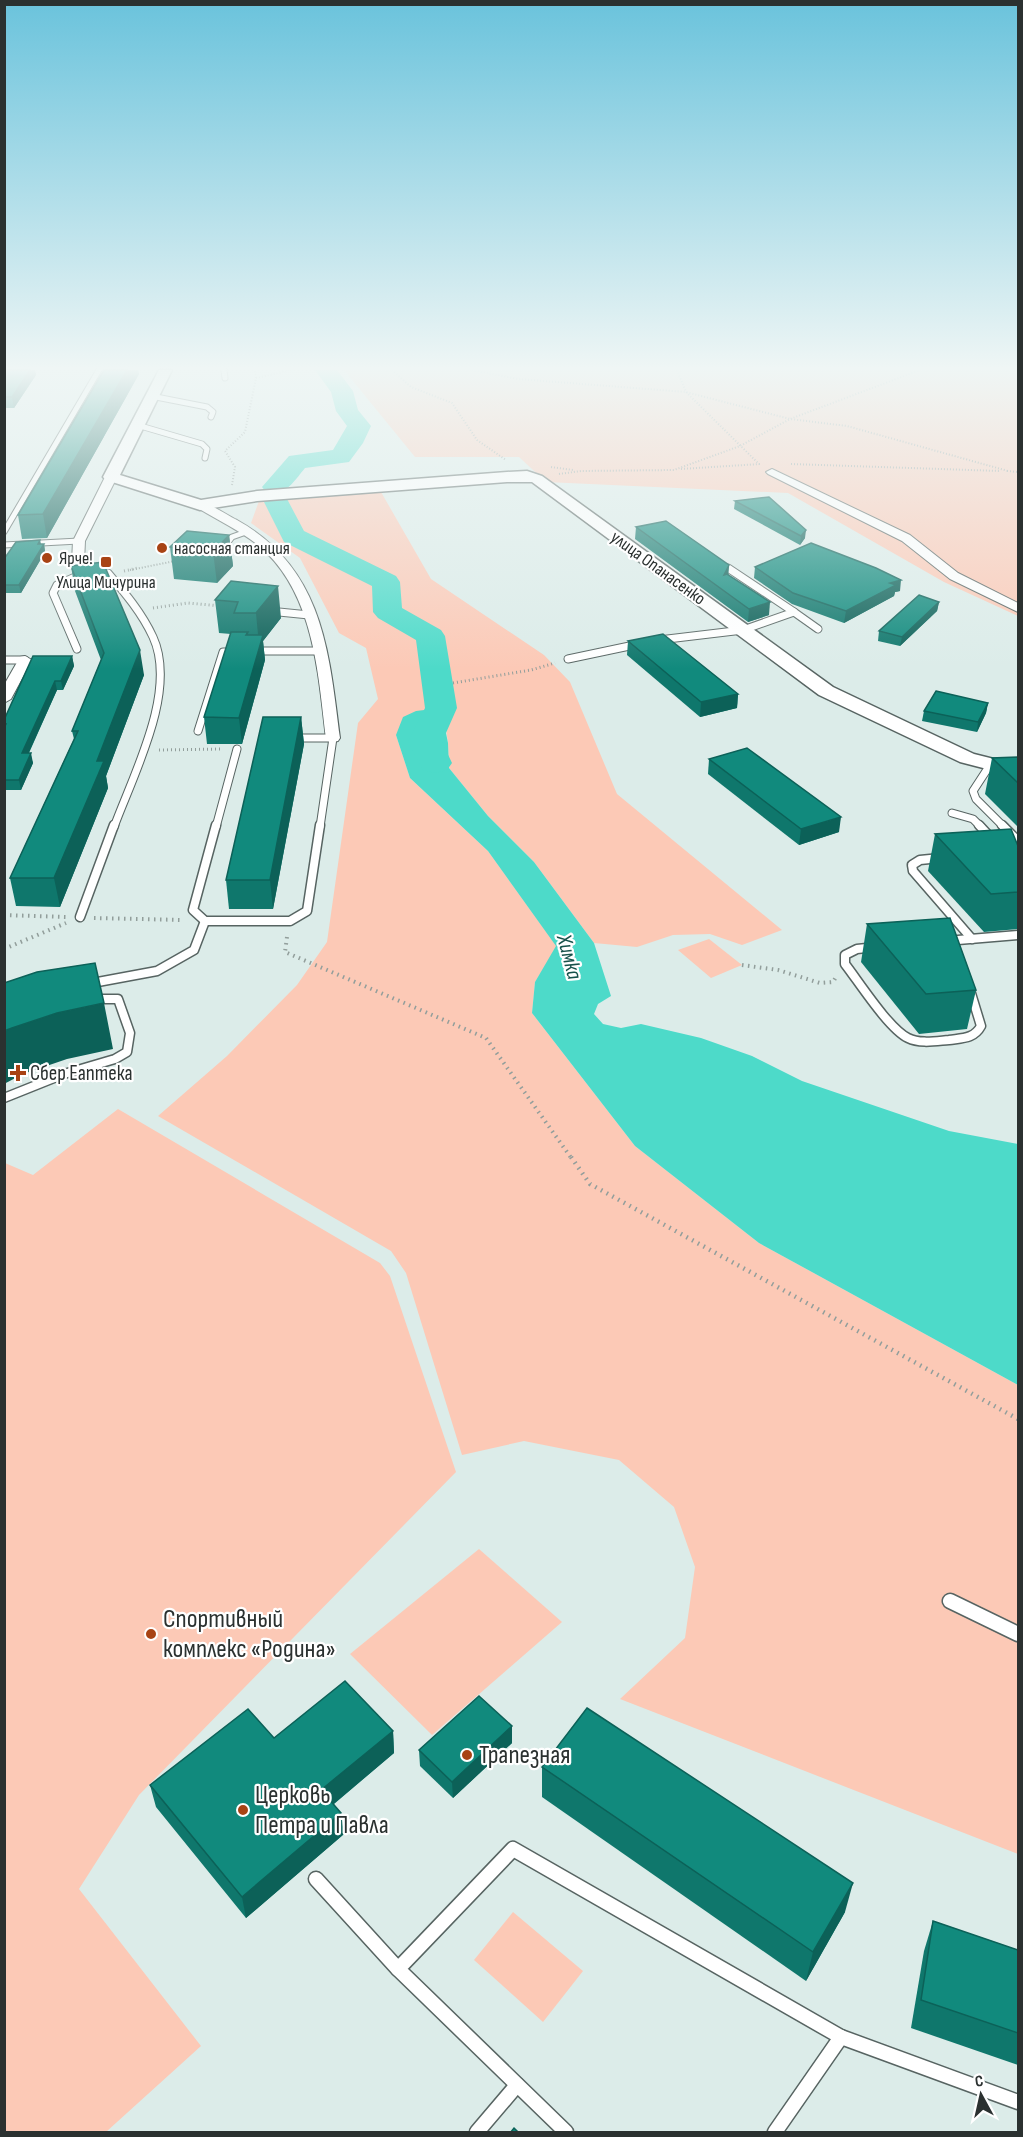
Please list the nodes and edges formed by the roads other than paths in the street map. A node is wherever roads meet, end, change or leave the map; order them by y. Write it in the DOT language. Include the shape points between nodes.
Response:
graph roads {
  1 [pos="39,470"];
  2 [pos="115,470"];
  3 [pos="772,472"];
  4 [pos="111,477"];
  5 [pos="200,505"];
  6 [pos="4,532"];
  7 [pos="246,532"];
  8 [pos="80,541"];
  9 [pos="4,545"];
  10 [pos="221,552"];
  11 [pos="716,560"];
  12 [pos="85,573"];
  13 [pos="1018,608"];
  14 [pos="261,610"];
  15 [pos="794,612"];
  16 [pos="309,615"];
  17 [pos="818,629"];
  18 [pos="743,630"];
  19 [pos="77,649"];
  20 [pos="322,651"];
  21 [pos="568,659"];
  22 [pos="4,660"];
  23 [pos="25,660"];
  24 [pos="5,698"];
  25 [pos="198,731"];
  26 [pos="333,738"];
  27 [pos="279,739"];
  28 [pos="237,749"];
  29 [pos="990,765"];
  30 [pos="1018,771"];
  31 [pos="952,813"];
  32 [pos="1018,841"];
  33 [pos="998,845"];
  34 [pos="952,857"];
  35 [pos="80,917"];
  36 [pos="205,921"];
  37 [pos="1018,935"];
  38 [pos="972,939"];
  39 [pos="956,940"];
  40 [pos="933,942"];
  41 [pos="890,946"];
  42 [pos="959,951"];
  43 [pos="968,983"];
  44 [pos="75,986"];
  45 [pos="78,1001"];
  46 [pos="4,1098"];
  47 [pos="950,1601"];
  48 [pos="1018,1634"];
  49 [pos="316,1879"];
  50 [pos="398,1969"];
  51 [pos="841,2037"];
  52 [pos="517,2085"];
  53 [pos="1018,2102"];
  54 [pos="477,2133"];
  55 [pos="566,2133"];
  56 [pos="775,2133"];
  1 -- 6 [label="lane"];
  2 -- 4 [label="street"];
  3 -- 13 [label="street" via="906,538 954,576"];
  4 -- 5 [label="street"];
  4 -- 8 [label="street"];
  5 -- 7 [label="street"];
  5 -- 18 [label="street, улица Опанасенко" via="257,496 531,478"];
  7 -- 10 [label="lane" via="232,537"];
  7 -- 16 [label="street" via="272,551 286,569"];
  8 -- 9 [label="lane"];
  8 -- 12 [label="street" via="78,562"];
  11 -- 15 [label="lane"];
  12 -- 19 [label="lane" via="57,585 53,593"];
  12 -- 35 [label="lane" via="108,573 138,610 154,639 162,671 158,708"];
  14 -- 16 [label="lane"];
  15 -- 17 [label="lane"];
  15 -- 18 [label="lane"];
  16 -- 20 [label="street"];
  18 -- 21 [label="lane" via="651,641"];
  18 -- 29 [label="street, улица Опанасенко" via="845,702"];
  20 -- 25 [label="lane" via="223,652"];
  20 -- 26 [label="street"];
  22 -- 23 [label="lane"];
  23 -- 24 [label="street"];
  26 -- 27 [label="lane"];
  26 -- 36 [label="lane" via="307,911 290,921"];
  28 -- 36 [label="lane" via="193,910"];
  29 -- 30 [label="street, улица Опанасенко"];
  29 -- 32 [label="lane" via="973,791 976,799"];
  31 -- 33 [label="lane" via="973,819"];
  34 -- 38 [label="lane" via="920,860 912,865 913,871"];
  36 -- 44 [label="lane" via="194,950 157,971"];
  37 -- 38 [label="lane"];
  38 -- 39 [label="lane"];
  39 -- 40 [label="lane"];
  39 -- 42 [label="lane"];
  41 -- 43 [label="lane" via="857,949 845,955 845,964 897,1031 909,1039 926,1042 967,1038 977,1033 981,1026"];
  45 -- 46 [label="lane" via="118,999 130,1043 127,1052 115,1059 61,1073"];
  47 -- 48 [label="lane"];
  49 -- 50 [label="lane"];
  50 -- 51 [label="lane" via="513,1849"];
  50 -- 52 [label="lane"];
  51 -- 53 [label="lane"];
  51 -- 56 [label="lane"];
  52 -- 54 [label="lane"];
  52 -- 55 [label="lane"];
}
